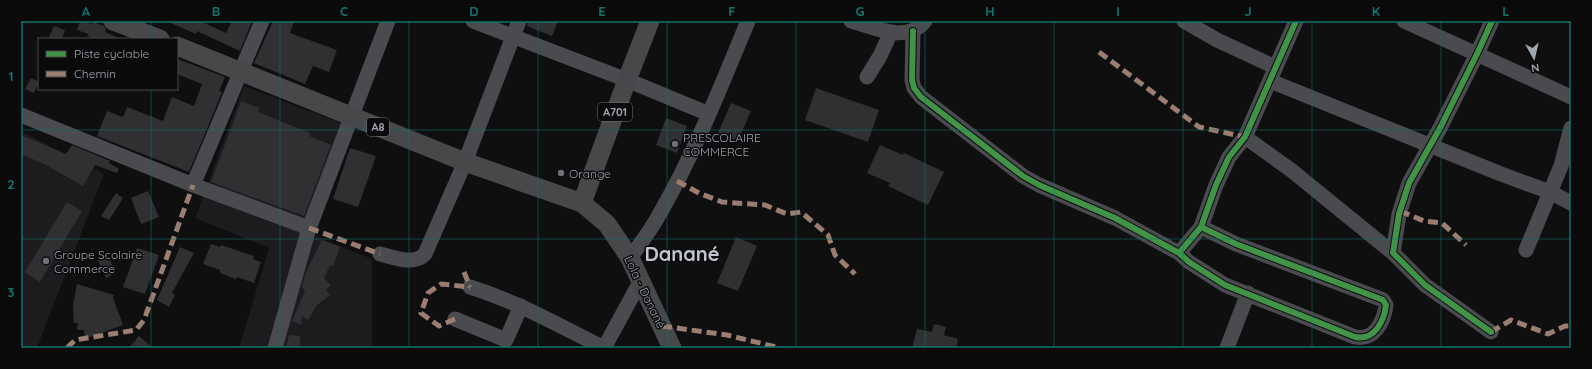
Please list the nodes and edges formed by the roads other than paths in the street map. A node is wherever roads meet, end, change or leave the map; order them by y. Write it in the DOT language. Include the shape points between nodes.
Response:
graph roads {
  1 [pos="113,21"];
  2 [pos="262,21"];
  3 [pos="388,21"];
  4 [pos="473,21"];
  5 [pos="519,21"];
  6 [pos="650,21"];
  7 [pos="748,21"];
  8 [pos="851,21"];
  9 [pos="925,21"];
  10 [pos="1184,21"];
  11 [pos="1296,21"];
  12 [pos="1404,21"];
  13 [pos="1492,21"];
  14 [pos="134,25"];
  15 [pos="913,31"];
  16 [pos="891,32"];
  17 [pos="513,36"];
  18 [pos="158,38"];
  19 [pos="178,46"];
  20 [pos="1477,54"];
  21 [pos="241,70"];
  22 [pos="1273,74"];
  23 [pos="867,77"];
  24 [pos="627,80"];
  25 [pos="1571,97"];
  26 [pos="709,114"];
  27 [pos="21,115"];
  28 [pos="351,116"];
  29 [pos="1571,128"];
  30 [pos="1245,137"];
  31 [pos="1430,145"];
  32 [pos="465,162"];
  33 [pos="193,185"];
  34 [pos="1550,192"];
  35 [pos="582,203"];
  36 [pos="1571,203"];
  37 [pos="1201,227"];
  38 [pos="309,228"];
  39 [pos="1526,250"];
  40 [pos="1179,253"];
  41 [pos="1393,253"];
  42 [pos="380,254"];
  43 [pos="630,258"];
  44 [pos="640,282"];
  45 [pos="470,287"];
  46 [pos="1248,293"];
  47 [pos="521,306"];
  48 [pos="455,319"];
  49 [pos="1491,332"];
  50 [pos="511,344"];
  51 [pos="275,348"];
  52 [pos="604,348"];
  53 [pos="672,348"];
  54 [pos="1227,348"];
  1 -- 14 [label="main road"];
  2 -- 21 [label="street"];
  3 -- 28 [label="street"];
  4 -- 17 [label="street"];
  5 -- 17 [label="street"];
  6 -- 24 [label="main road, A701"];
  7 -- 26 [label="street"];
  8 -- 16 [label="street"];
  9 -- 15 [label="street"];
  10 -- 22 [label="street"];
  11 -- 22 [label="street"];
  12 -- 20 [label="street"];
  13 -- 20 [label="street"];
  14 -- 18 [label="main road"];
  15 -- 16 [label="street"];
  15 -- 40 [label="street" via="912,80 920,97 1023,176 1115,218"];
  16 -- 23 [label="street"];
  17 -- 24 [label="street"];
  17 -- 32 [label="street"];
  19 -- 21 [label="main road, A8"];
  20 -- 25 [label="street"];
  20 -- 31 [label="street"];
  21 -- 28 [label="main road, A8"];
  21 -- 33 [label="street"];
  22 -- 30 [label="street"];
  22 -- 31 [label="street"];
  24 -- 26 [label="street"];
  24 -- 35 [label="main road, A701"];
  26 -- 43 [label="street" via="659,216"];
  27 -- 33 [label="street"];
  28 -- 32 [label="main road, A8"];
  28 -- 38 [label="street"];
  29 -- 34 [label="street" via="1561,166"];
  30 -- 37 [label="street" via="1226,164"];
  30 -- 41 [label="street" via="1291,170"];
  31 -- 34 [label="street"];
  31 -- 41 [label="street" via="1409,183 1399,214"];
  32 -- 35 [label="main road, A8"];
  32 -- 42 [label="street" via="425,254 418,260 405,260"];
  33 -- 38 [label="street"];
  34 -- 36 [label="street"];
  34 -- 39 [label="street"];
  35 -- 43 [label="main road, Lola - Danané / A8" via="607,224"];
  37 -- 40 [label="street"];
  37 -- 46 [label="street" via="1236,244 1378,298 1385,302 1385,309 1383,319 1374,332 1362,338"];
  38 -- 51 [label="street"];
  40 -- 46 [label="street" via="1225,285"];
  41 -- 49 [label="street" via="1425,285"];
  43 -- 44 [label="main road, Lola - Danané / A8"];
  44 -- 52 [label="street"];
  44 -- 53 [label="main road, Lola - Danané / A8"];
  45 -- 47 [label="street"];
  46 -- 54 [label="street"];
  47 -- 50 [label="street"];
  47 -- 52 [label="street"];
  48 -- 50 [label="street"];
}
